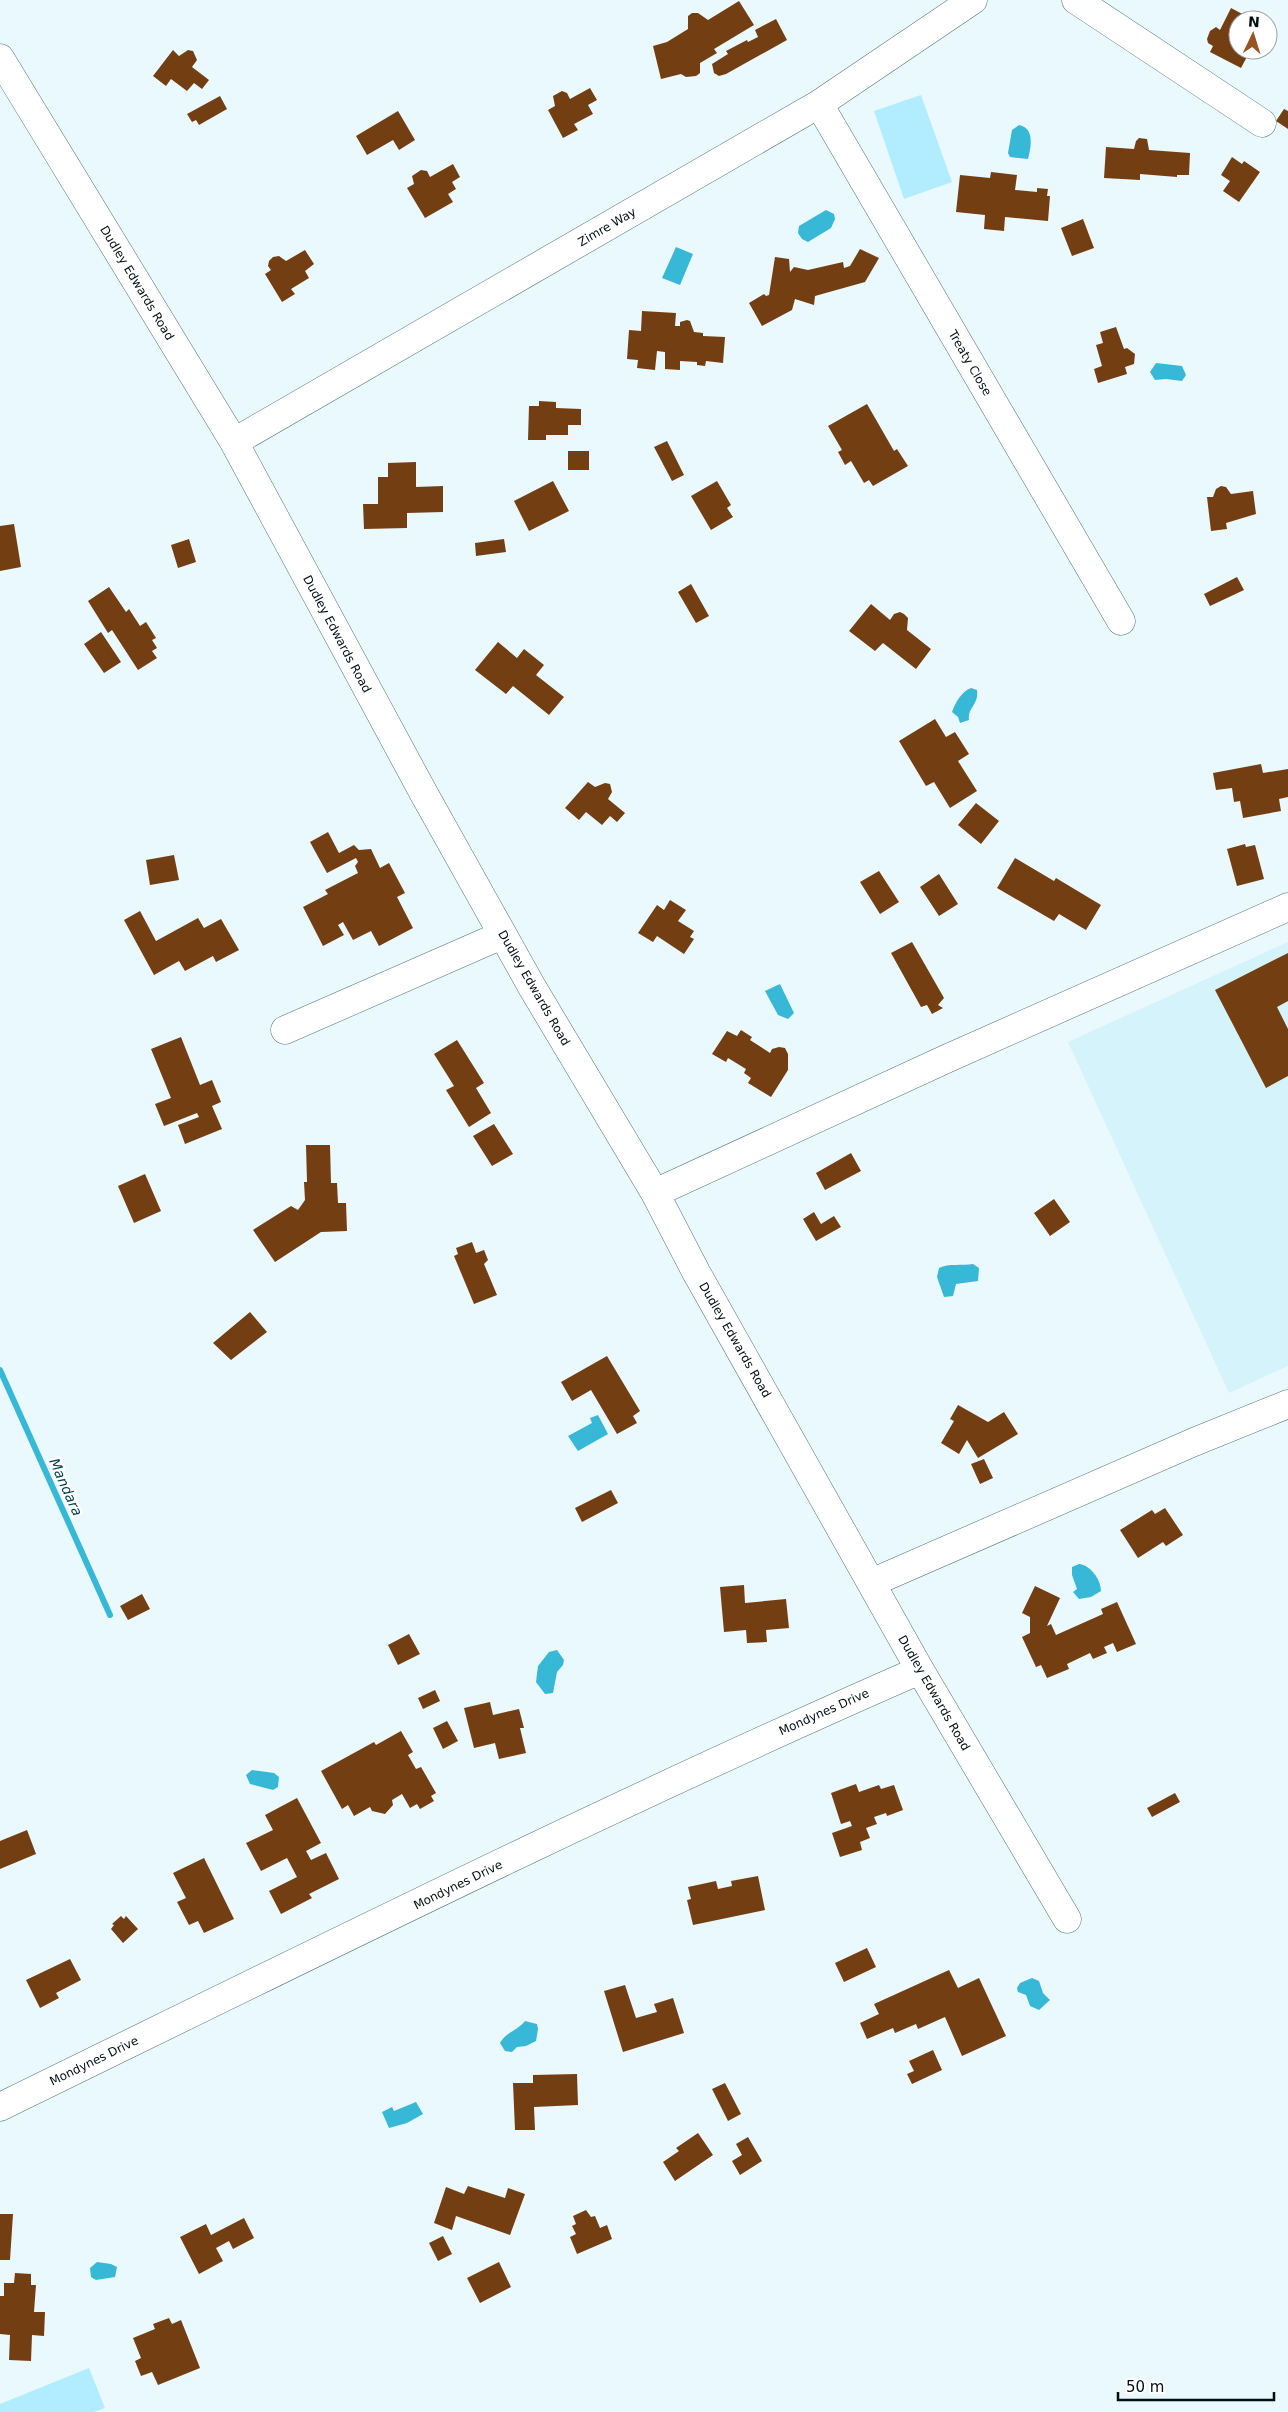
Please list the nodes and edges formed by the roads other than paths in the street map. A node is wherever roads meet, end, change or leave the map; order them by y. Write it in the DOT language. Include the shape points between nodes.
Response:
graph roads {
  1 [pos="973,0"];
  2 [pos="1076,0"];
  3 [pos="0,58"];
  4 [pos="819,104"];
  5 [pos="1262,123"];
  6 [pos="234,442"];
  7 [pos="1121,622"];
  8 [pos="1288,907"];
  9 [pos="502,935"];
  10 [pos="285,1030"];
  11 [pos="655,1193"];
  12 [pos="1288,1404"];
  13 [pos="871,1583"];
  14 [pos="920,1670"];
  15 [pos="1067,1919"];
  16 [pos="0,2107"];
  1 -- 4 [label="street, Zimre Way"];
  2 -- 5 [label="street"];
  3 -- 6 [label="street, Dudley Edwards Road"];
  4 -- 6 [label="street, Zimre Way"];
  4 -- 7 [label="street, Treaty Close"];
  6 -- 9 [label="street, Dudley Edwards Road"];
  8 -- 11 [label="street"];
  9 -- 10 [label="street"];
  9 -- 11 [label="street, Dudley Edwards Road"];
  11 -- 13 [label="street, Dudley Edwards Road"];
  12 -- 13 [label="street"];
  13 -- 14 [label="street, Dudley Edwards Road"];
  14 -- 15 [label="street, Dudley Edwards Road"];
  14 -- 16 [label="street, Mondynes Drive" via="766,1738"];
}
